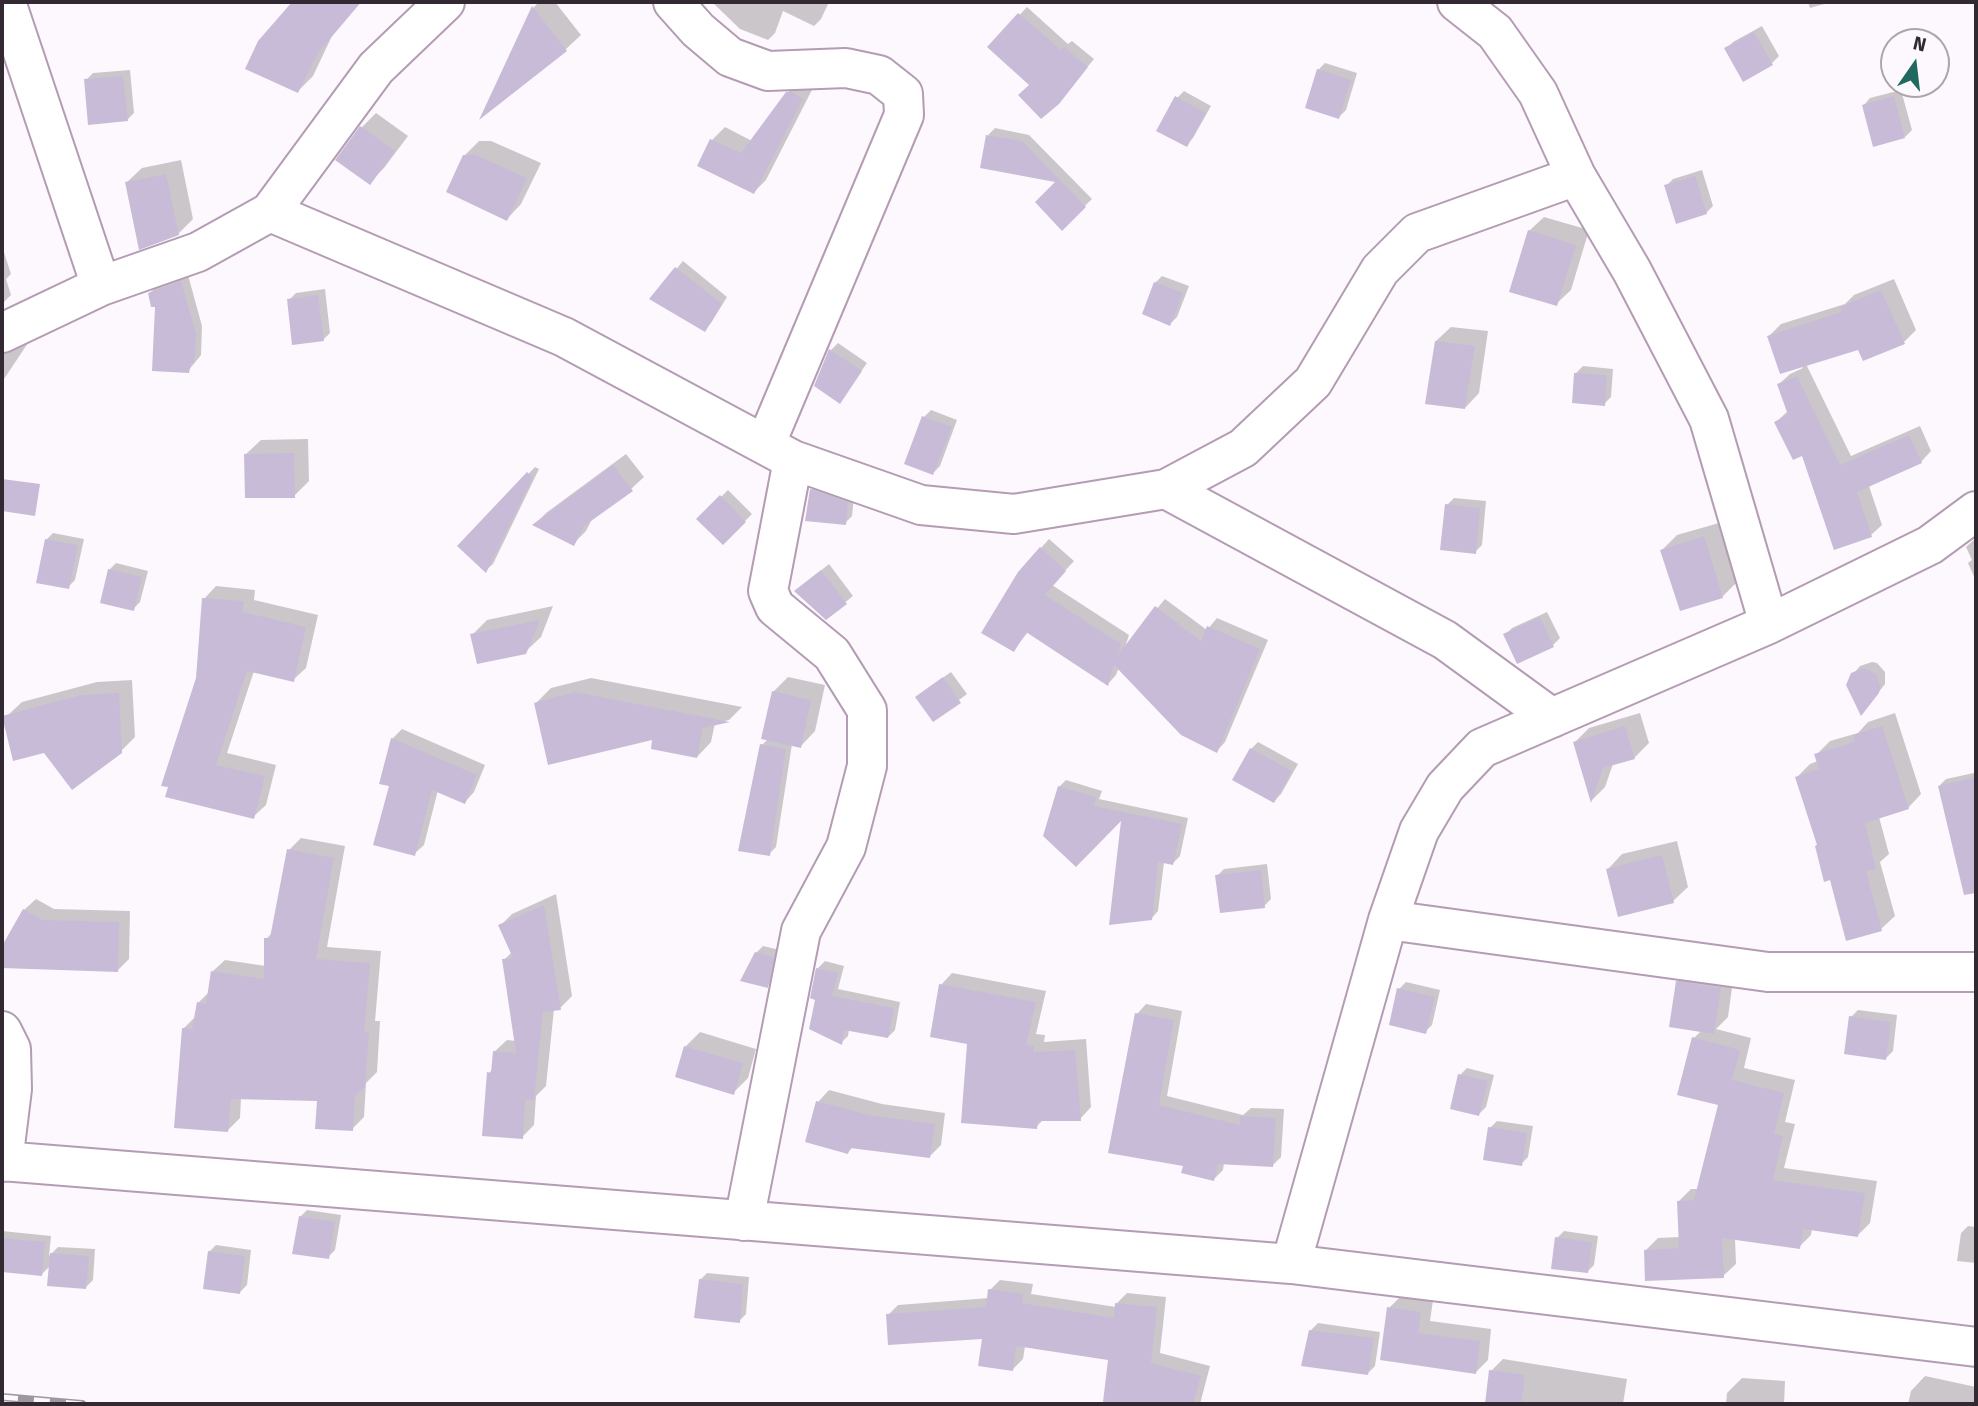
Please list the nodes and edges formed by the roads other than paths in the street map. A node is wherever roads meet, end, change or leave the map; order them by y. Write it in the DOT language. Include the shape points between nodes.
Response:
graph roads {
  1 [pos="6,2"];
  2 [pos="445,2"];
  3 [pos="673,2"];
  4 [pos="1457,2"];
  5 [pos="1576,176"];
  6 [pos="270,212"];
  7 [pos="101,286"];
  8 [pos="2,333"];
  9 [pos="780,452"];
  10 [pos="1166,489"];
  11 [pos="1976,511"];
  12 [pos="1769,624"];
  13 [pos="1552,718"];
  14 [pos="1388,920"];
  15 [pos="1976,972"];
  16 [pos="2,1031"];
  17 [pos="2,1162"];
  18 [pos="744,1221"];
  19 [pos="1291,1264"];
  20 [pos="1976,1347"];
  1 -- 7 [label="street"];
  2 -- 6 [label="street" via="376,68"];
  3 -- 9 [label="street" via="730,57 768,71 846,68 879,75 903,94 904,115"];
  4 -- 5 [label="street" via="1495,32 1538,93"];
  5 -- 10 [label="street" via="1417,233 1380,270 1312,382 1243,448"];
  5 -- 12 [label="street" via="1632,271 1709,419"];
  6 -- 7 [label="street" via="198,252"];
  6 -- 9 [label="street" via="564,337"];
  7 -- 8 [label="street"];
  9 -- 10 [label="street" via="920,505 1014,514"];
  9 -- 18 [label="street" via="768,590 775,607 832,654 867,710 867,766 846,847 801,931"];
  10 -- 13 [label="street" via="1445,640"];
  11 -- 12 [label="street" via="1930,545"];
  12 -- 13 [label="street"];
  13 -- 14 [label="street" via="1482,748 1445,787 1419,831"];
  14 -- 15 [label="street" via="1768,972"];
  14 -- 19 [label="street"];
  16 -- 17 [label="street" via="11,1049 12,1089"];
  17 -- 18 [label="street"];
  18 -- 19 [label="street"];
  19 -- 20 [label="street"];
}
